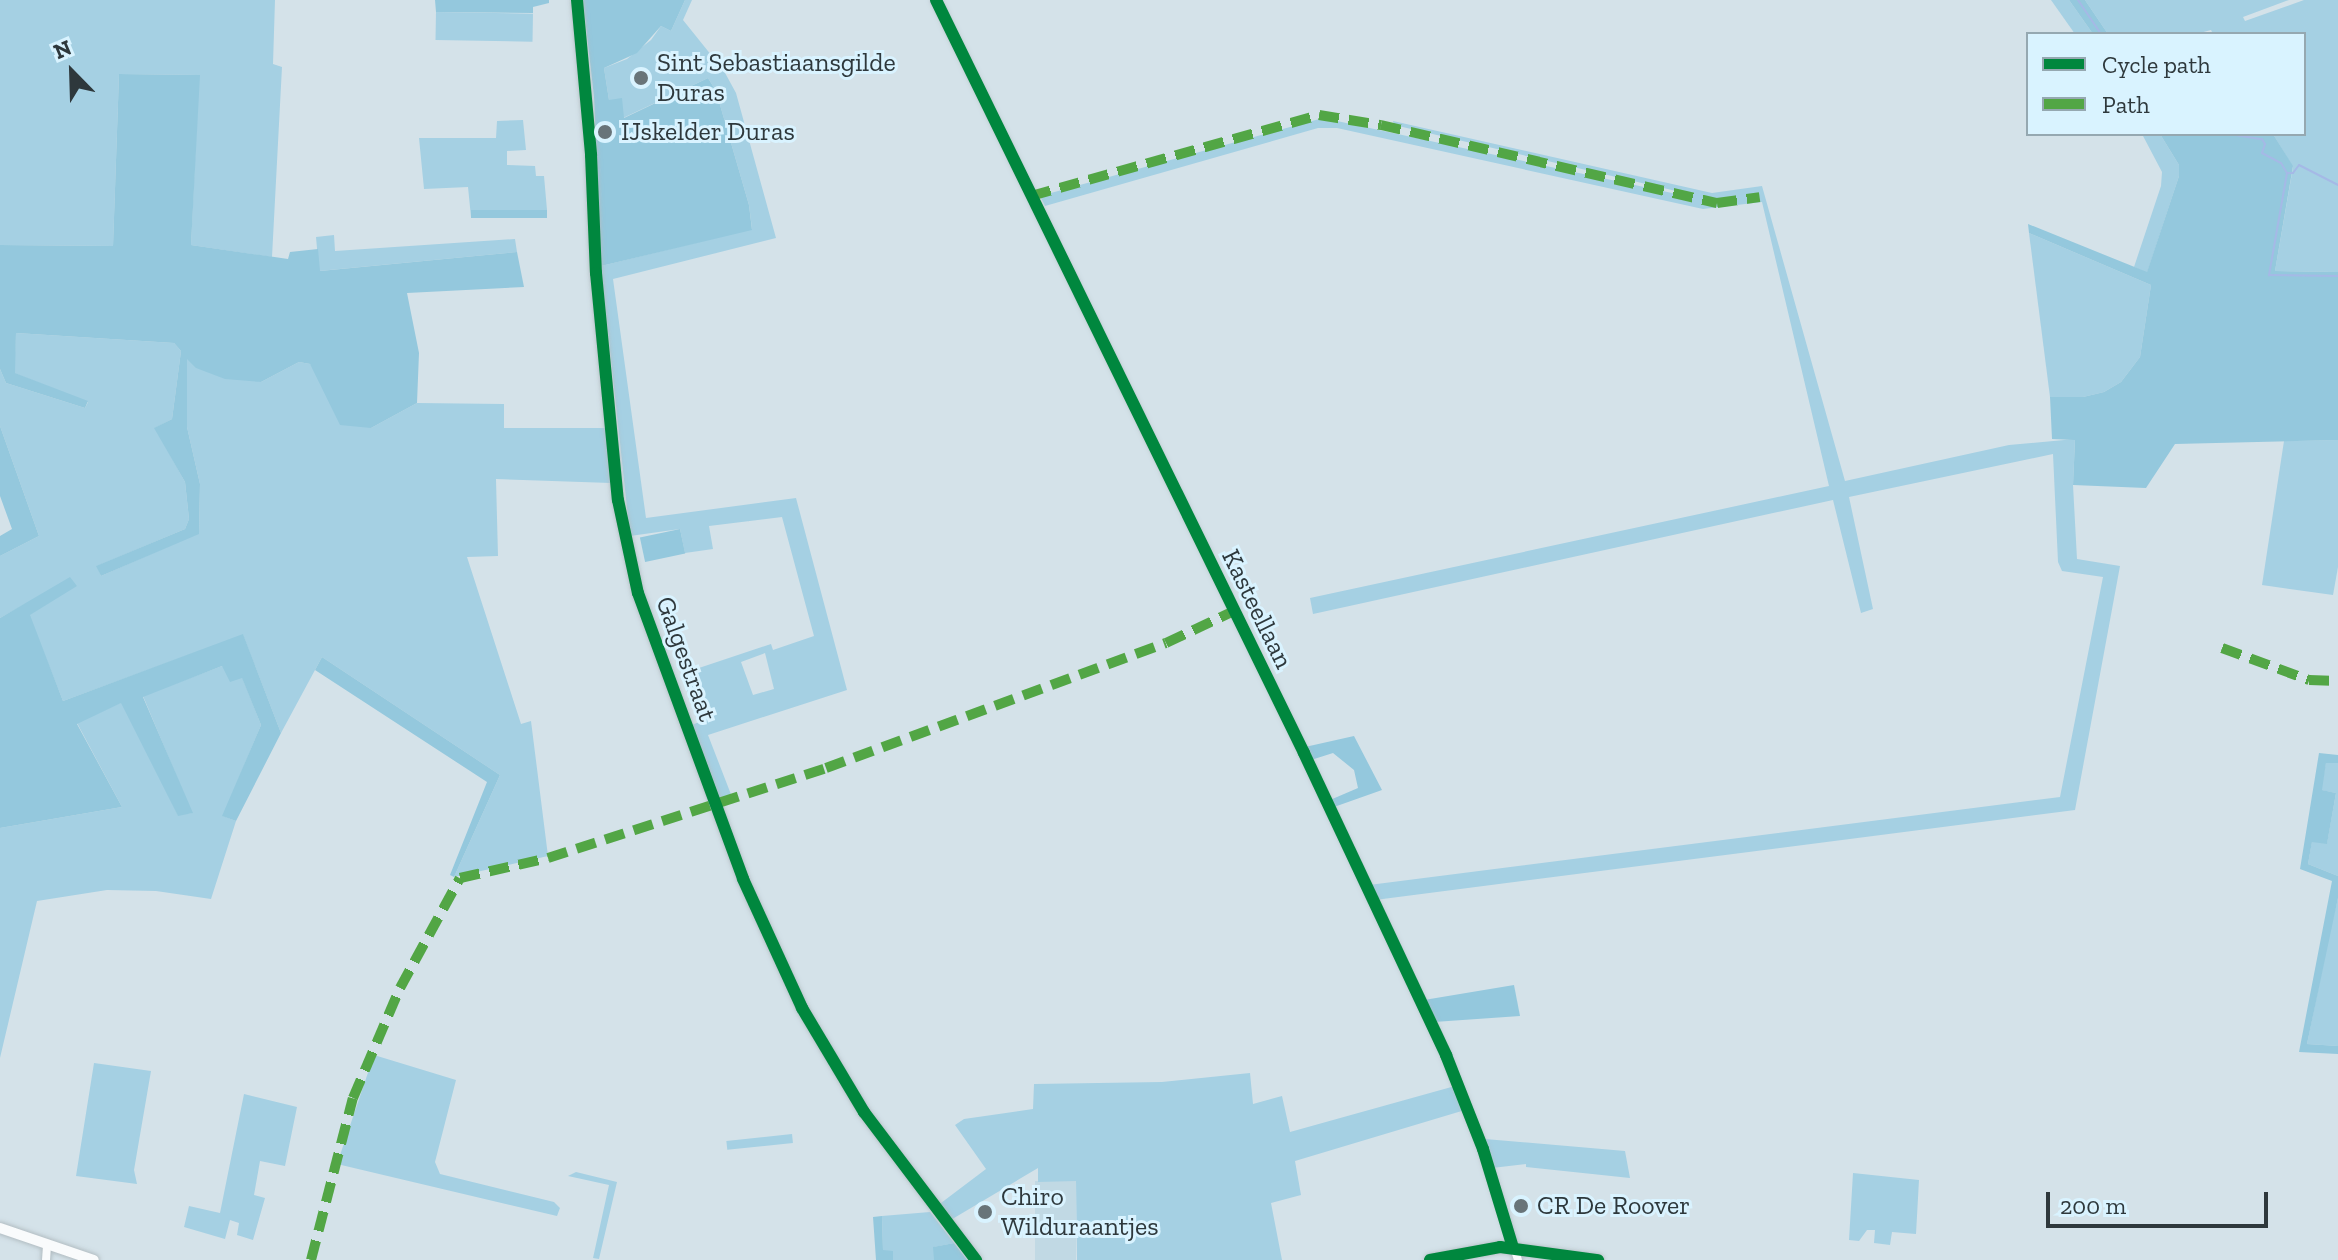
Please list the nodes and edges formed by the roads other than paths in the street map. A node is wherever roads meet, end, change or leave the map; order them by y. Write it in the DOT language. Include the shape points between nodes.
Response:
graph roads {
  1 [pos="577,0"];
  2 [pos="936,0"];
  3 [pos="0,1228"];
  4 [pos="47,1245"];
  5 [pos="1513,1248"];
  6 [pos="46,1260"];
  7 [pos="94,1260"];
  8 [pos="976,1260"];
  9 [pos="1430,1260"];
  10 [pos="1518,1260"];
  11 [pos="1598,1260"];
  1 -- 8 [label="street, Galgestraat" via="618,500 638,593 743,879 790,984 864,1112"];
  2 -- 5 [label="street, Kasteellaan" via="1446,1055 1483,1149"];
  3 -- 4 [label="street"];
  4 -- 6 [label="street"];
  4 -- 7 [label="street"];
  5 -- 9 [label="street"];
  5 -- 10 [label="street, Kasteellaan"];
  5 -- 11 [label="street"];
}
